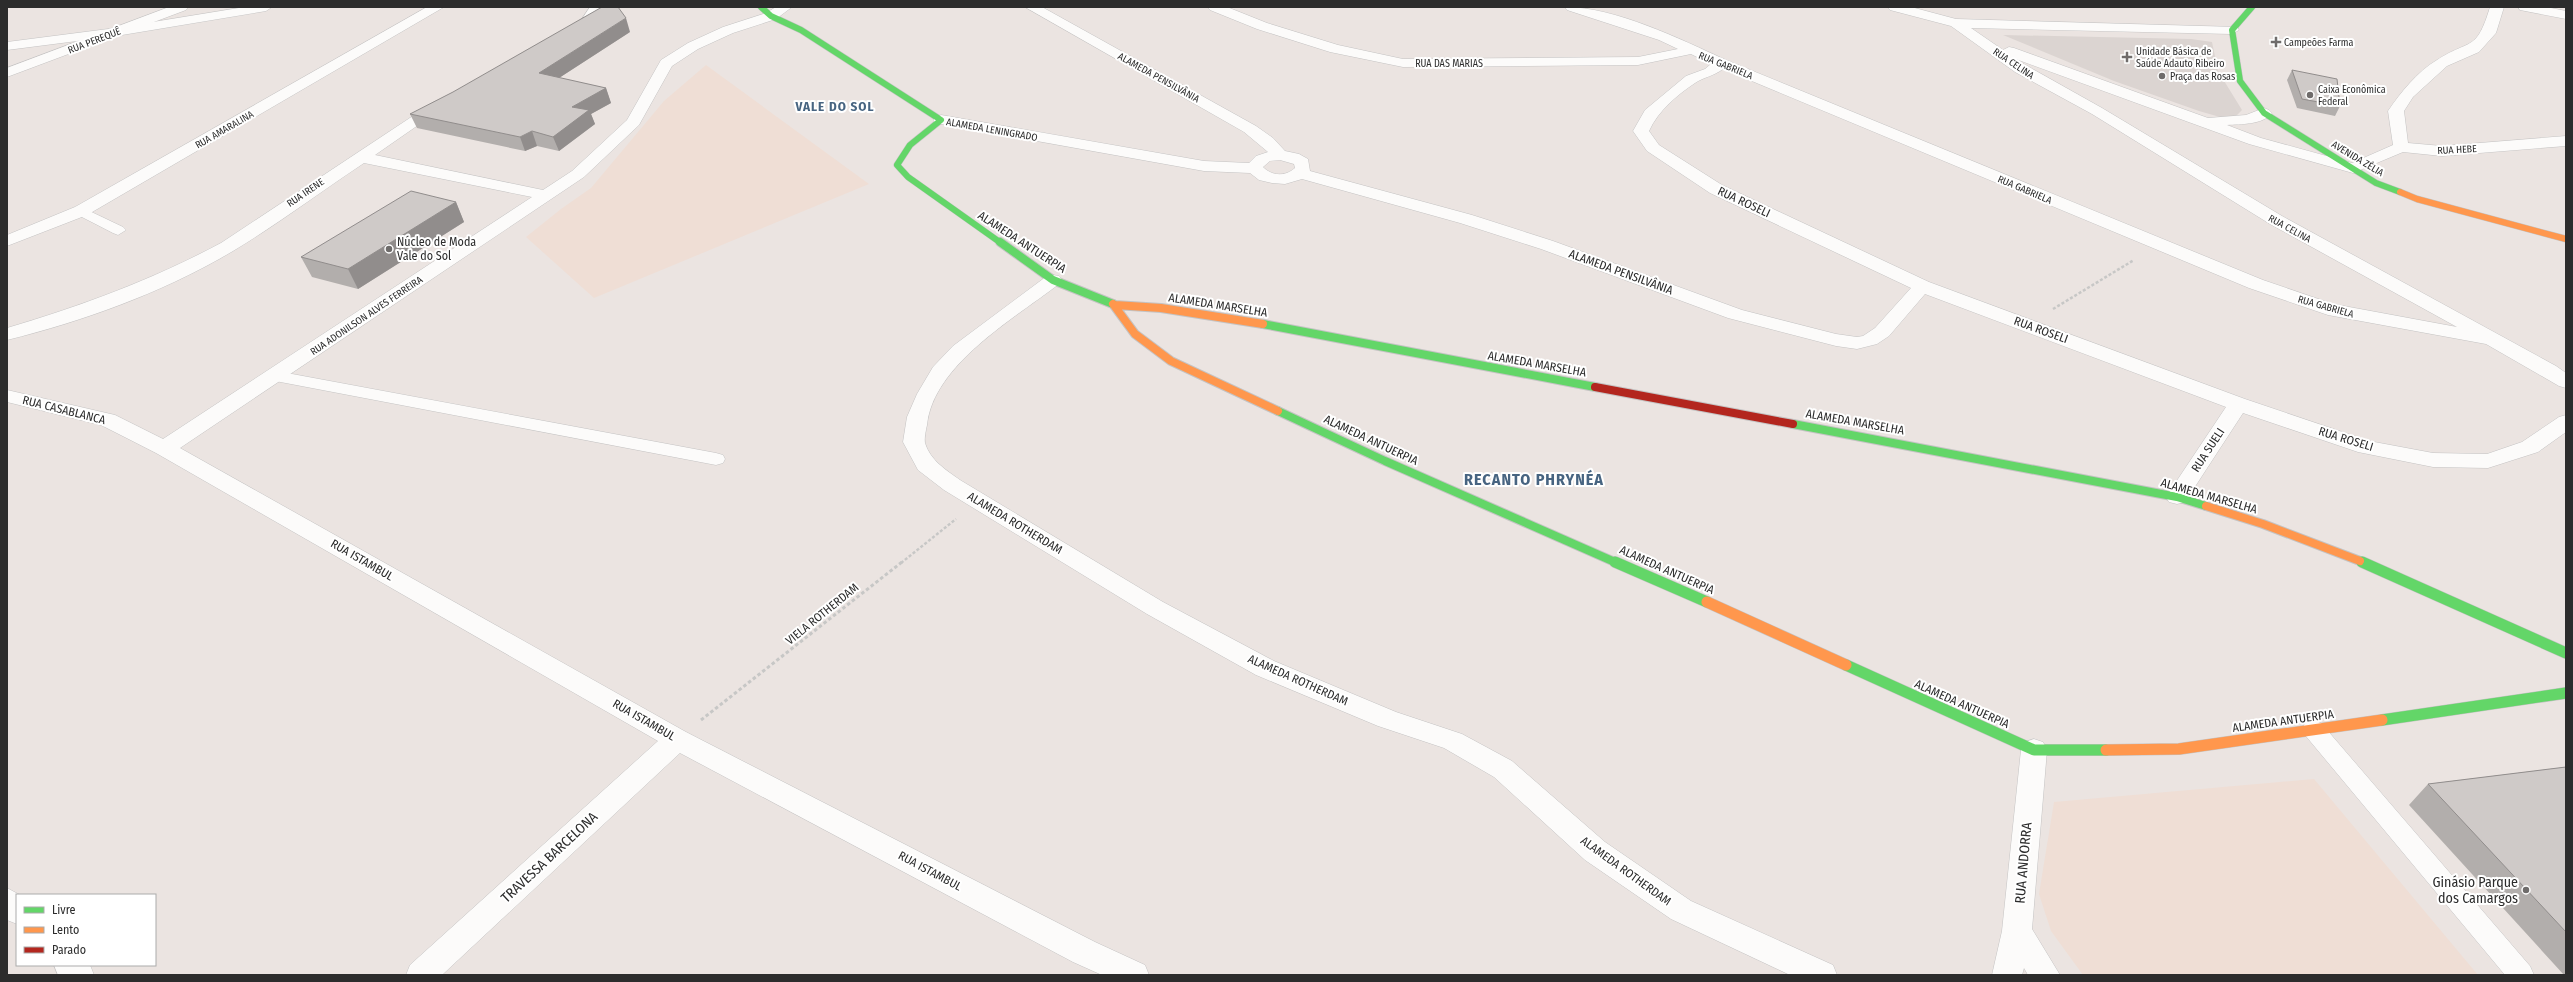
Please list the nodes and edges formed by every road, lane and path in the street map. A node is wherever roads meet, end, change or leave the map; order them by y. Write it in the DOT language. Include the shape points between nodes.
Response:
graph roads {
  1 [pos="181,7"];
  2 [pos="266,7"];
  3 [pos="437,7"];
  4 [pos="603,7"];
  5 [pos="786,7"];
  6 [pos="1032,7"];
  7 [pos="1215,7"];
  8 [pos="1572,7"];
  9 [pos="1894,7"];
  10 [pos="2252,7"];
  11 [pos="2497,7"];
  12 [pos="2525,7"];
  13 [pos="766,11"];
  14 [pos="2566,15"];
  15 [pos="587,17"];
  16 [pos="1956,23"];
  17 [pos="2232,30"];
  18 [pos="116,32"];
  19 [pos="1980,40"];
  20 [pos="7,46"];
  21 [pos="1691,50"];
  22 [pos="1656,59"];
  23 [pos="1721,63"];
  24 [pos="7,73"];
  25 [pos="1692,79"];
  26 [pos="451,97"];
  27 [pos="2137,98"];
  28 [pos="2097,111"];
  29 [pos="2264,113"];
  30 [pos="940,120"];
  31 [pos="2201,121"];
  32 [pos="2566,141"];
  33 [pos="2401,147"];
  34 [pos="1280,155"];
  35 [pos="359,157"];
  36 [pos="1254,168"];
  37 [pos="2353,168"];
  38 [pos="1300,173"];
  39 [pos="544,195"];
  40 [pos="81,211"];
  41 [pos="118,230"];
  42 [pos="2566,239"];
  43 [pos="7,241"];
  44 [pos="2159,245"];
  45 [pos="1053,280"];
  46 [pos="1922,286"];
  47 [pos="1115,305"];
  48 [pos="2026,325"];
  49 [pos="7,334"];
  50 [pos="2488,338"];
  51 [pos="276,376"];
  52 [pos="2566,382"];
  53 [pos="7,396"];
  54 [pos="2238,404"];
  55 [pos="2566,422"];
  56 [pos="164,448"];
  57 [pos="716,459"];
  58 [pos="2177,497"];
  59 [pos="978,501"];
  60 [pos="2566,653"];
  61 [pos="2566,693"];
  62 [pos="2313,729"];
  63 [pos="677,739"];
  64 [pos="2034,750"];
  65 [pos="7,900"];
  66 [pos="16,910"];
  67 [pos="2017,930"];
  68 [pos="70,966"];
  69 [pos="79,975"];
  70 [pos="421,975"];
  71 [pos="1134,975"];
  72 [pos="1822,975"];
  73 [pos="2007,975"];
  74 [pos="2045,975"];
  75 [pos="2521,975"];
  1 -- 18 [label="street, RUA PEREQUÊ"];
  2 -- 18 [label="lane"];
  3 -- 40 [label="street, RUA AMARALINA"];
  4 -- 15 [label="street"];
  5 -- 13 [label="street, RUA ADONILSON ALVES FERREIRA"];
  6 -- 34 [label="street, ALAMEDA PENSILVÂNIA" via="1250,129 1268,141"];
  7 -- 22 [label="street, RUA DAS MARIAS" via="1262,26 1335,49 1403,63"];
  8 -- 21 [label="street, RUA GABRIELA" via="1664,37"];
  9 -- 16 [label="street"];
  10 -- 17 [label="street"];
  11 -- 33 [label="street" via="2488,34 2474,49 2442,63 2407,94 2396,111"];
  12 -- 14 [label="street"];
  13 -- 30 [label="street, ALAMEDA LENINGRADO" via="801,30"];
  13 -- 39 [label="street, RUA ADONILSON ALVES FERREIRA" via="693,46 666,63 634,122 578,174"];
  16 -- 17 [label="street"];
  16 -- 19 [label="street, RUA CELINA"];
  17 -- 29 [label="street, AVENIDA ZÉLIA" via="2240,81"];
  18 -- 20 [label="lane"];
  18 -- 24 [label="street, RUA PEREQUÊ"];
  19 -- 27 [label="street"];
  19 -- 28 [label="street, RUA CELINA" via="2020,69"];
  21 -- 22 [label="street, RUA DAS MARIAS"];
  21 -- 23 [label="street, RUA GABRIELA"];
  22 -- 25 [label="street" via="1685,71"];
  23 -- 25 [label="street, RUA ROSELI" via="1710,72"];
  23 -- 44 [label="street, RUA GABRIELA"];
  25 -- 46 [label="street, RUA ROSELI" via="1650,113 1642,131 1653,148 1716,189"];
  26 -- 35 [label="street, RUA IRENE"];
  27 -- 28 [label="street"];
  27 -- 31 [label="street"];
  28 -- 50 [label="street, RUA CELINA" via="2276,220"];
  29 -- 31 [label="street" via="2249,119 2227,122"];
  29 -- 37 [label="street, AVENIDA ZÉLIA"];
  30 -- 36 [label="street, ALAMEDA LENINGRADO" via="1204,166"];
  30 -- 45 [label="street, ALAMEDA ANTUERPIA" via="903,149 897,165 908,177 959,215"];
  31 -- 37 [label="street" via="2256,141"];
  32 -- 33 [label="street, RUA HEBE" via="2442,151"];
  33 -- 37 [label="street, RUA HEBE"];
  34 -- 36 [label="street" via="1267,156 1257,161"];
  34 -- 38 [label="street" via="1293,157 1302,162 1303,169"];
  35 -- 39 [label="street"];
  35 -- 49 [label="street, RUA IRENE" via="197,264 115,300"];
  36 -- 38 [label="street" via="1260,175 1271,179 1285,179"];
  37 -- 42 [label="street, AVENIDA ZÉLIA" via="2376,183 2417,200"];
  38 -- 46 [label="street, ALAMEDA PENSILVÂNIA" via="1466,218 1735,314 1836,340 1857,343 1870,340 1882,332"];
  39 -- 51 [label="street, RUA ADONILSON ALVES FERREIRA"];
  40 -- 41 [label="lane"];
  40 -- 43 [label="street, RUA AMARALINA"];
  44 -- 48 [label="path"];
  44 -- 50 [label="street, RUA GABRIELA" via="2256,284 2328,309"];
  45 -- 47 [label="street, ALAMEDA ANTUERPIA"];
  45 -- 59 [label="street, ALAMEDA ROTHERDAM" via="960,350 940,371 917,417 914,442 926,465"];
  46 -- 48 [label="street, RUA ROSELI"];
  47 -- 58 [label="street, ALAMEDA MARSELHA" via="1161,308 1230,318"];
  47 -- 64 [label="street, ALAMEDA ANTUERPIA" via="1135,334 1171,360 1385,460 1629,566"];
  48 -- 54 [label="street, RUA ROSELI"];
  50 -- 52 [label="street" via="2550,370"];
  51 -- 56 [label="street, RUA ADONILSON ALVES FERREIRA"];
  51 -- 57 [label="lane"];
  53 -- 56 [label="street, RUA CASABLANCA" via="108,420"];
  54 -- 55 [label="street, RUA ROSELI" via="2366,447 2433,460 2488,461 2530,448"];
  54 -- 58 [label="street, RUA SUELI"];
  56 -- 63 [label="street, RUA ISTAMBUL"];
  58 -- 60 [label="street, ALAMEDA MARSELHA" via="2263,524 2379,568"];
  59 -- 63 [label="path, VIELA ROTHERDAM"];
  59 -- 72 [label="street, ALAMEDA ROTHERDAM" via="1155,608 1265,668 1387,719 1454,741 1503,769 1595,851 1681,910"];
  61 -- 62 [label="street, ALAMEDA ANTUERPIA"];
  62 -- 64 [label="street, ALAMEDA ANTUERPIA" via="2179,749"];
  62 -- 75 [label="lane"];
  63 -- 70 [label="street, TRAVESSA BARCELONA"];
  63 -- 71 [label="street, RUA ISTAMBUL" via="1084,952"];
  64 -- 67 [label="street, RUA ANDORRA"];
  65 -- 66 [label="street"];
  67 -- 73 [label="street, RUA ANDORRA"];
  67 -- 74 [label="street"];
  68 -- 69 [label="street"];
}
